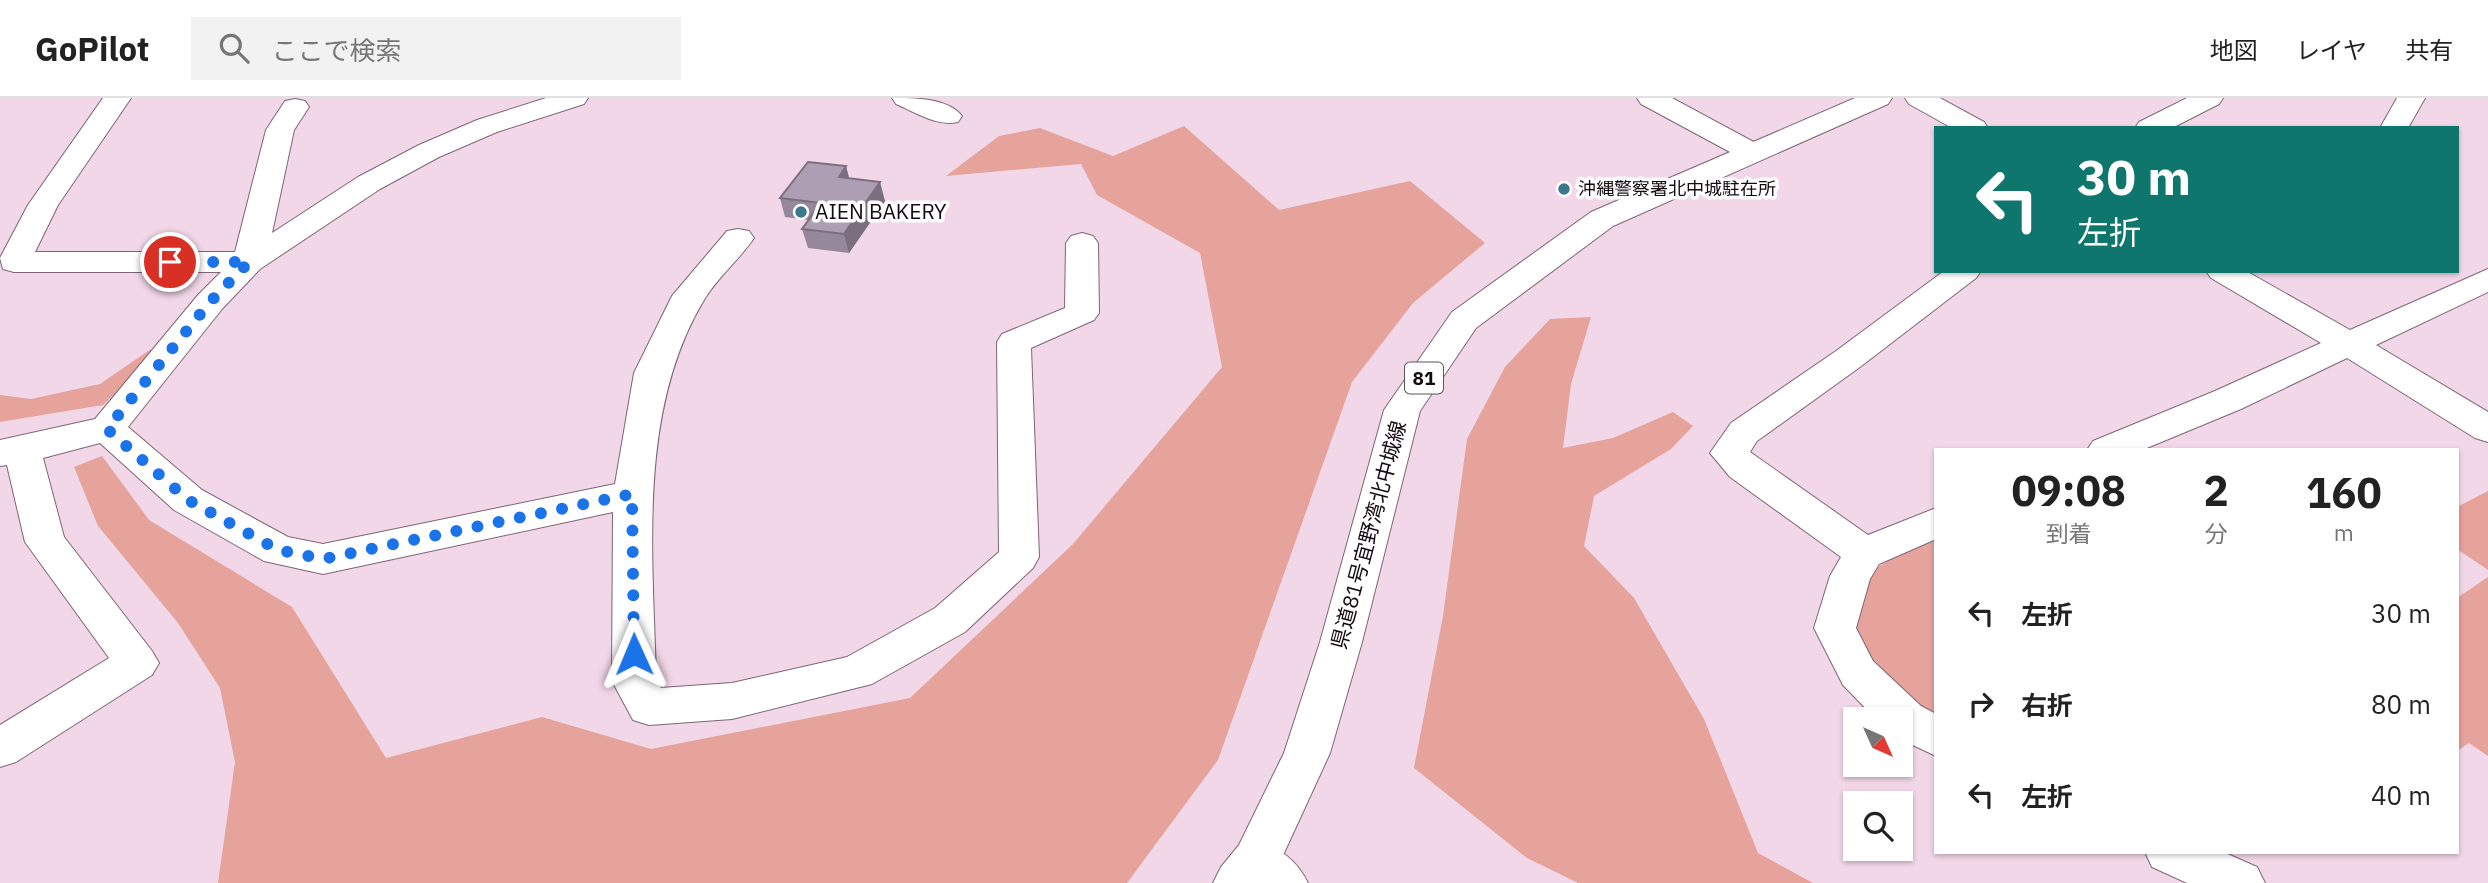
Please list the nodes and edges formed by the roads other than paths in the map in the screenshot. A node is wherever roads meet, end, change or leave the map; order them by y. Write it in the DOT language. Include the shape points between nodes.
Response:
graph roads {
  1 [pos="117,98"];
  2 [pos="574,98"];
  3 [pos="906,98"];
  4 [pos="1651,98"];
  5 [pos="1878,98"];
  6 [pos="1919,98"];
  7 [pos="2209,98"];
  8 [pos="2411,98"];
  9 [pos="295,107"];
  10 [pos="948,116"];
  11 [pos="1970,126"];
  12 [pos="2153,126"];
  13 [pos="2395,126"];
  14 [pos="1753,153"];
  15 [pos="738,238"];
  16 [pos="1082,243"];
  17 [pos="249,262"];
  18 [pos="1962,273"];
  19 [pos="2225,273"];
  20 [pos="2488,279"];
  21 [pos="2349,344"];
  22 [pos="107,429"];
  23 [pos="2488,429"];
  24 [pos="2111,448"];
  25 [pos="11,452"];
  26 [pos="632,494"];
  27 [pos="1934,523"];
  28 [pos="1865,553"];
  29 [pos="1934,736"];
  30 [pos="0,748"];
  31 [pos="2174,854"];
  32 [pos="1259,876"];
  33 [pos="2240,883"];
  1 -- 17 [label="street" via="43,205 14,262"];
  2 -- 17 [label="street" via="487,126 429,151 369,183"];
  3 -- 10 [label="street"];
  4 -- 14 [label="street"];
  5 -- 14 [label="street, 県道81号宜野湾北中城線 / 81"];
  6 -- 11 [label="street"];
  7 -- 12 [label="street"];
  8 -- 13 [label="street"];
  9 -- 17 [label="street" via="280,130"];
  14 -- 32 [label="street, 県道81号宜野湾北中城線 / 81" via="1602,219 1464,320 1402,410 1307,753"];
  15 -- 26 [label="street" via="689,296 652,373"];
  16 -- 26 [label="street" via="1082,313 1014,342 1019,557 950,620 857,672 732,701 649,707 634,681"];
  17 -- 22 [label="street" via="210,302"];
  18 -- 28 [label="street" via="1745,432 1729,453 1743,468"];
  19 -- 21 [label="street"];
  20 -- 21 [label="street"];
  21 -- 23 [label="street"];
  21 -- 24 [label="street"];
  22 -- 25 [label="street"];
  22 -- 26 [label="street" via="188,500 278,550 323,559"];
  25 -- 30 [label="street" via="45,542 137,663"];
  27 -- 28 [label="street"];
  28 -- 29 [label="street" via="1850,576 1835,628 1858,673 1905,719"];
  31 -- 33 [label="street"];
}
